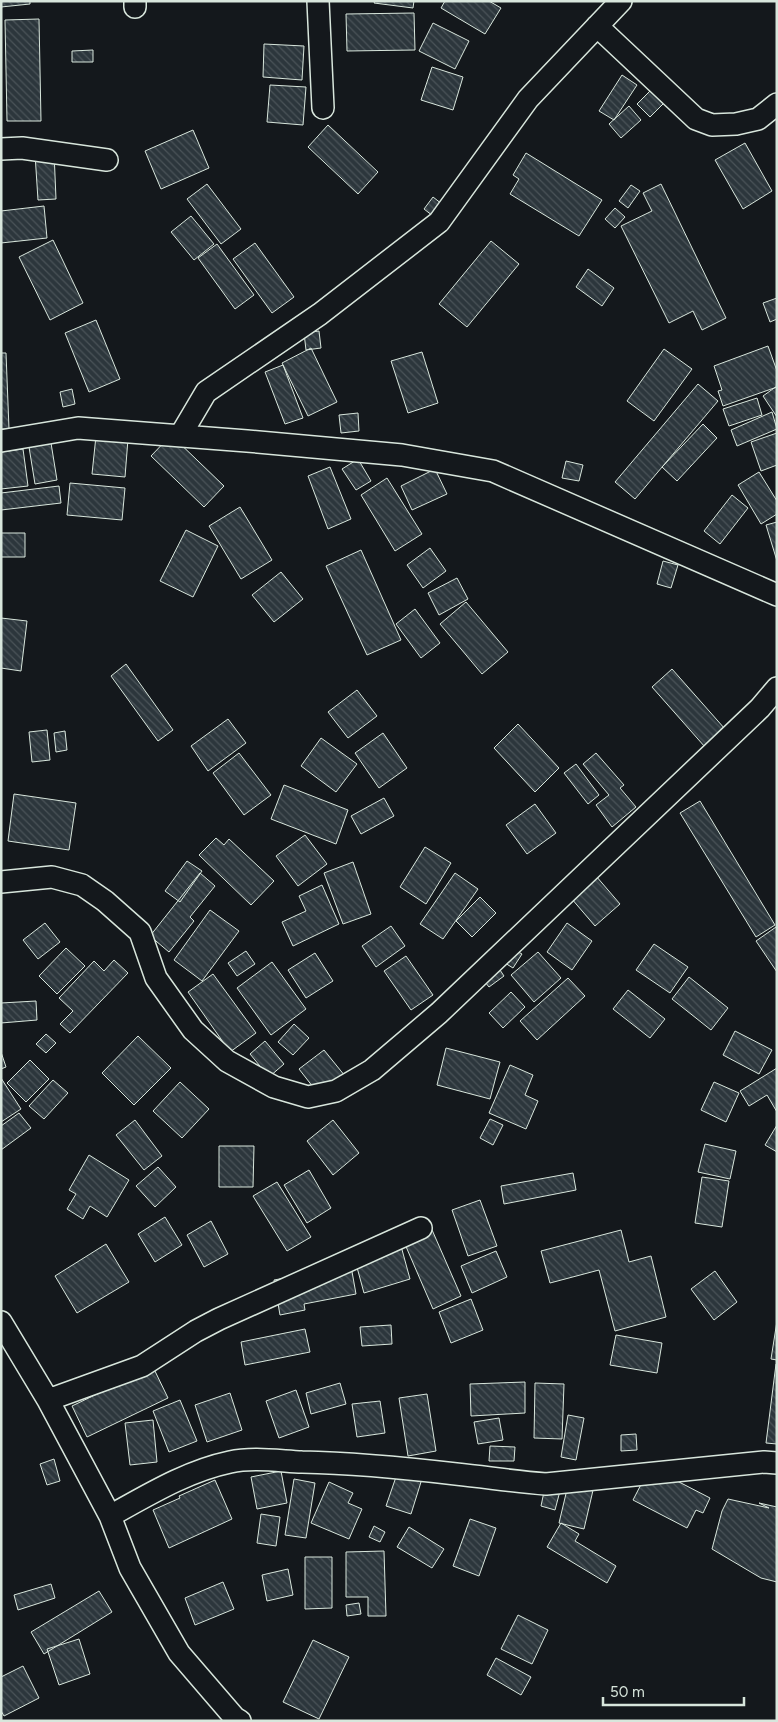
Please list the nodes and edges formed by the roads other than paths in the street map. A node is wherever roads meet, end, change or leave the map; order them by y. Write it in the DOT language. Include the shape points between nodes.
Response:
graph roads {
  1 [pos="318,1"];
  2 [pos="621,1"];
  3 [pos="597,26"];
  4 [pos="777,104"];
  5 [pos="323,108"];
  6 [pos="1,149"];
  7 [pos="107,160"];
  8 [pos="180,436"];
  9 [pos="1,441"];
  10 [pos="777,595"];
  11 [pos="777,688"];
  12 [pos="1,882"];
  13 [pos="422,1228"];
  14 [pos="1,1322"];
  15 [pos="48,1400"];
  16 [pos="777,1464"];
  17 [pos="110,1516"];
  18 [pos="240,1721"];
  1 -- 5 [label="street"];
  2 -- 3 [label="street"];
  3 -- 4 [label="street" via="696,119 712,125 736,124 758,119"];
  3 -- 8 [label="street" via="528,99 439,222 320,314 206,392"];
  6 -- 7 [label="street" via="22,148"];
  8 -- 9 [label="street" via="78,428"];
  8 -- 10 [label="street" via="402,455 493,472"];
  11 -- 12 [label="street" via="760,708 439,1013 372,1070 336,1091 308,1097 274,1087 227,1061 193,1030 156,978 140,932 82,885 52,877"];
  13 -- 15 [label="street" via="219,1319 142,1366"];
  14 -- 15 [label="street"];
  15 -- 17 [label="street"];
  16 -- 17 [label="street" via="764,1462 546,1484 328,1462 232,1461 198,1471"];
  17 -- 18 [label="street" via="130,1568 179,1653"];
}
